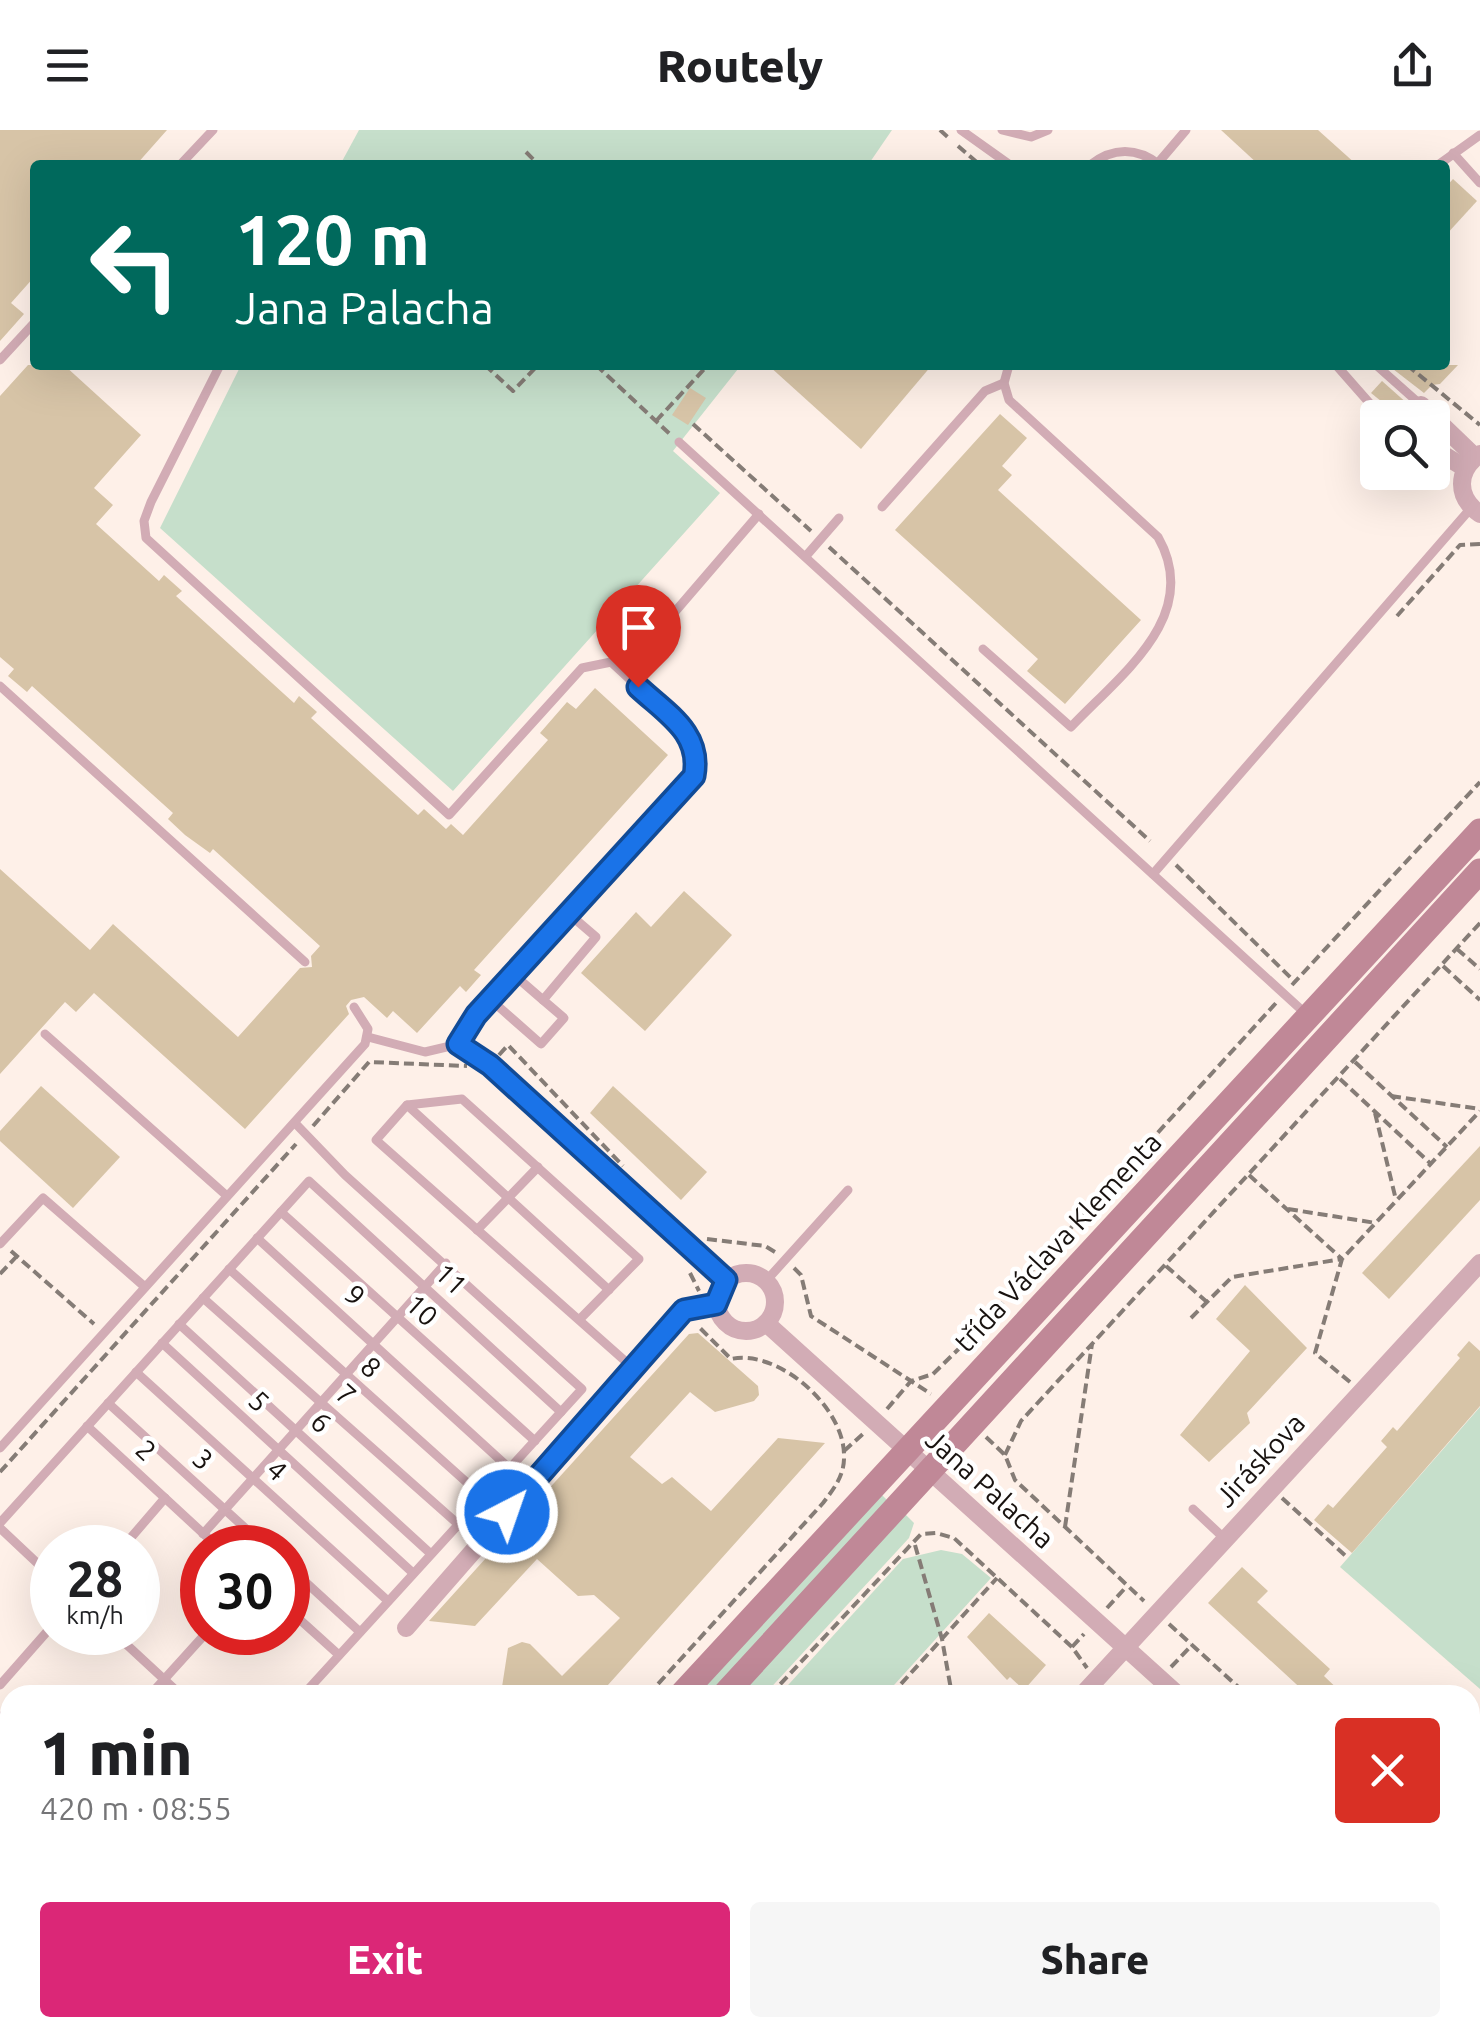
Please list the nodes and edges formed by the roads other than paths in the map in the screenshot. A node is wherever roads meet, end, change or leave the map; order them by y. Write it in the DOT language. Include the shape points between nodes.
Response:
graph roads {
  1 [pos="212,130"];
  2 [pos="961,130"];
  3 [pos="1002,130"];
  4 [pos="1048,130"];
  5 [pos="1186,130"];
  6 [pos="1480,135"];
  7 [pos="1453,153"];
  8 [pos="185,160"];
  9 [pos="1003,160"];
  10 [pos="1097,160"];
  11 [pos="1149,160"];
  12 [pos="1162,160"];
  13 [pos="1444,160"];
  14 [pos="1480,183"];
  15 [pos="30,327"];
  16 [pos="0,360"];
  17 [pos="217,370"];
  18 [pos="1008,370"];
  19 [pos="1340,370"];
  20 [pos="1381,370"];
  21 [pos="1004,383"];
  22 [pos="1367,400"];
  23 [pos="1414,400"];
  24 [pos="1450,432"];
  25 [pos="679,442"];
  26 [pos="1473,460"];
  27 [pos="882,507"];
  28 [pos="1476,510"];
  29 [pos="759,514"];
  30 [pos="839,518"];
  31 [pos="806,556"];
  32 [pos="661,628"];
  33 [pos="982,649"];
  34 [pos="0,686"];
  35 [pos="1480,831"];
  36 [pos="1480,871"];
  37 [pos="1153,874"];
  38 [pos="568,914"];
  39 [pos="305,962"];
  40 [pos="512,974"];
  41 [pos="490,999"];
  42 [pos="542,1000"];
  43 [pos="354,1007"];
  44 [pos="1308,1016"];
  45 [pos="44,1034"];
  46 [pos="368,1036"];
  47 [pos="458,1044"];
  48 [pos="408,1105"];
  49 [pos="296,1123"];
  50 [pos="538,1167"];
  51 [pos="848,1190"];
  52 [pos="227,1196"];
  53 [pos="508,1200"];
  54 [pos="280,1212"];
  55 [pos="477,1230"];
  56 [pos="678,1236"];
  57 [pos="257,1238"];
  58 [pos="1,1243"];
  59 [pos="446,1263"];
  60 [pos="1480,1263"];
  61 [pos="229,1269"];
  62 [pos="726,1280"];
  63 [pos="766,1281"];
  64 [pos="425,1286"];
  65 [pos="145,1287"];
  66 [pos="609,1290"];
  67 [pos="203,1298"];
  68 [pos="708,1305"];
  69 [pos="397,1317"];
  70 [pos="579,1320"];
  71 [pos="766,1323"];
  72 [pos="179,1324"];
  73 [pos="374,1342"];
  74 [pos="162,1343"];
  75 [pos="633,1368"];
  76 [pos="136,1372"];
  77 [pos="346,1374"];
  78 [pos="321,1402"];
  79 [pos="108,1403"];
  80 [pos="561,1412"];
  81 [pos="87,1426"];
  82 [pos="297,1430"];
  83 [pos="535,1440"];
  84 [pos="0,1448"];
  85 [pos="278,1450"];
  86 [pos="906,1452"];
  87 [pos="509,1468"];
  88 [pos="928,1470"];
  89 [pos="253,1479"];
  90 [pos="483,1497"];
  91 [pos="165,1498"];
  92 [pos="1193,1509"];
  93 [pos="226,1510"];
  94 [pos="458,1524"];
  95 [pos="142,1525"];
  96 [pos="194,1525"];
  97 [pos="212,1525"];
  98 [pos="242,1525"];
  99 [pos="0,1526"];
  100 [pos="1225,1539"];
  101 [pos="432,1554"];
  102 [pos="30,1555"];
  103 [pos="413,1573"];
  104 [pos="310,1586"];
  105 [pos="388,1601"];
  106 [pos="406,1628"];
  107 [pos="310,1629"];
  108 [pos="360,1632"];
  109 [pos="1127,1646"];
  110 [pos="30,1651"];
  111 [pos="137,1655"];
  112 [pos="186,1655"];
  113 [pos="339,1655"];
  114 [pos="164,1680"];
  115 [pos="0,1685"];
  116 [pos="159,1685"];
  117 [pos="170,1685"];
  118 [pos="312,1685"];
  119 [pos="691,1685"];
  120 [pos="733,1685"];
  121 [pos="1091,1685"];
  122 [pos="1168,1685"];
  1 -- 8 [label="lane"];
  2 -- 9 [label="lane"];
  3 -- 4 [label="lane" via="1031,137"];
  5 -- 12 [label="lane"];
  6 -- 7 [label="lane"];
  7 -- 13 [label="lane"];
  7 -- 14 [label="lane"];
  10 -- 11 [label="lane" via="1125,150"];
  15 -- 16 [label="lane"];
  17 -- 38 [label="lane" via="151,502 146,538 449,815 582,668 602,661 611,662 692,737 698,755 694,776"];
  18 -- 21 [label="lane"];
  19 -- 22 [label="lane"];
  20 -- 23 [label="lane"];
  21 -- 27 [label="lane" via="985,391"];
  21 -- 33 [label="lane" via="1009,400 1158,537 1173,588 1160,629 1071,727"];
  24 -- 26 [label="street"];
  25 -- 29 [label="lane"];
  26 -- 28 [label="street" via="1461,489"];
  28 -- 37 [label="lane"];
  29 -- 31 [label="lane"];
  29 -- 32 [label="lane"];
  30 -- 31 [label="lane"];
  31 -- 37 [label="lane"];
  34 -- 39 [label="lane"];
  35 -- 44 [label="street, třída Václava Klementa"];
  36 -- 88 [label="street, třída Václava Klementa"];
  37 -- 44 [label="lane"];
  38 -- 40 [label="lane"];
  38 -- 42 [label="lane" via="596,938"];
  40 -- 41 [label="lane"];
  40 -- 42 [label="lane"];
  41 -- 42 [label="lane" via="541,1044 564,1018"];
  41 -- 47 [label="lane"];
  43 -- 46 [label="lane"];
  44 -- 86 [label="street, třída Václava Klementa"];
  45 -- 52 [label="lane"];
  46 -- 47 [label="lane" via="425,1052"];
  46 -- 49 [label="lane"];
  47 -- 56 [label="lane" via="490,1065"];
  48 -- 50 [label="lane" via="462,1098"];
  48 -- 53 [label="lane"];
  48 -- 55 [label="lane" via="376,1140"];
  49 -- 52 [label="lane"];
  49 -- 59 [label="lane"];
  50 -- 53 [label="lane"];
  50 -- 66 [label="lane" via="639,1259"];
  51 -- 63 [label="lane"];
  52 -- 65 [label="lane"];
  53 -- 55 [label="lane"];
  53 -- 66 [label="lane"];
  54 -- 57 [label="lane"];
  54 -- 64 [label="lane, 11" via="309,1181"];
  54 -- 69 [label="lane, 10"];
  55 -- 70 [label="lane"];
  56 -- 62 [label="street" via="703,1246"];
  57 -- 61 [label="lane"];
  57 -- 73 [label="lane, 9"];
  58 -- 65 [label="lane" via="43,1198"];
  59 -- 64 [label="lane"];
  59 -- 80 [label="lane" via="582,1389"];
  60 -- 100 [label="street, Jiráskova"];
  61 -- 67 [label="lane"];
  61 -- 77 [label="lane, 8"];
  62 -- 63 [label="street" via="742,1273"];
  62 -- 68 [label="street"];
  63 -- 71 [label="street" via="775,1298"];
  64 -- 69 [label="lane"];
  64 -- 80 [label="lane, 11"];
  65 -- 84 [label="lane"];
  66 -- 70 [label="lane"];
  67 -- 72 [label="lane"];
  67 -- 78 [label="lane, 7"];
  68 -- 71 [label="street" via="732,1327 750,1331"];
  68 -- 75 [label="street" via="684,1310"];
  69 -- 73 [label="lane"];
  69 -- 83 [label="lane, 10"];
  70 -- 75 [label="lane"];
  71 -- 86 [label="street, Jana Palacha"];
  72 -- 74 [label="lane"];
  72 -- 82 [label="lane, 6"];
  73 -- 77 [label="lane"];
  73 -- 87 [label="lane, 9"];
  74 -- 76 [label="lane"];
  74 -- 85 [label="lane, 5"];
  75 -- 106 [label="street"];
  76 -- 79 [label="lane"];
  76 -- 89 [label="lane, 4"];
  77 -- 78 [label="lane"];
  77 -- 90 [label="lane, 8"];
  78 -- 82 [label="lane"];
  78 -- 94 [label="lane, 7"];
  79 -- 81 [label="lane"];
  79 -- 93 [label="lane, 3"];
  80 -- 83 [label="lane"];
  81 -- 91 [label="lane, 2"];
  81 -- 99 [label="lane"];
  82 -- 85 [label="lane"];
  82 -- 101 [label="lane, 6"];
  83 -- 87 [label="lane"];
  85 -- 89 [label="lane"];
  85 -- 103 [label="lane, 5"];
  86 -- 88 [label="street, Jana Palacha"];
  86 -- 119 [label="street, třída Václava Klementa"];
  87 -- 90 [label="lane"];
  88 -- 109 [label="street, Jana Palacha"];
  88 -- 120 [label="street, třída Václava Klementa"];
  89 -- 93 [label="lane"];
  89 -- 105 [label="lane, 4"];
  90 -- 94 [label="lane"];
  91 -- 95 [label="lane"];
  91 -- 96 [label="lane, 2"];
  92 -- 100 [label="lane"];
  93 -- 97 [label="lane"];
  93 -- 98 [label="lane, 3"];
  94 -- 101 [label="lane"];
  99 -- 102 [label="lane"];
  100 -- 109 [label="street, Jiráskova"];
  101 -- 103 [label="lane"];
  103 -- 105 [label="lane"];
  104 -- 108 [label="lane"];
  105 -- 108 [label="lane"];
  107 -- 113 [label="lane"];
  108 -- 113 [label="lane"];
  109 -- 121 [label="street, Jiráskova"];
  109 -- 122 [label="street, Jana Palacha"];
  110 -- 115 [label="lane"];
  111 -- 114 [label="lane"];
  112 -- 114 [label="lane"];
  113 -- 118 [label="lane"];
  114 -- 116 [label="lane"];
  114 -- 117 [label="lane"];
}
